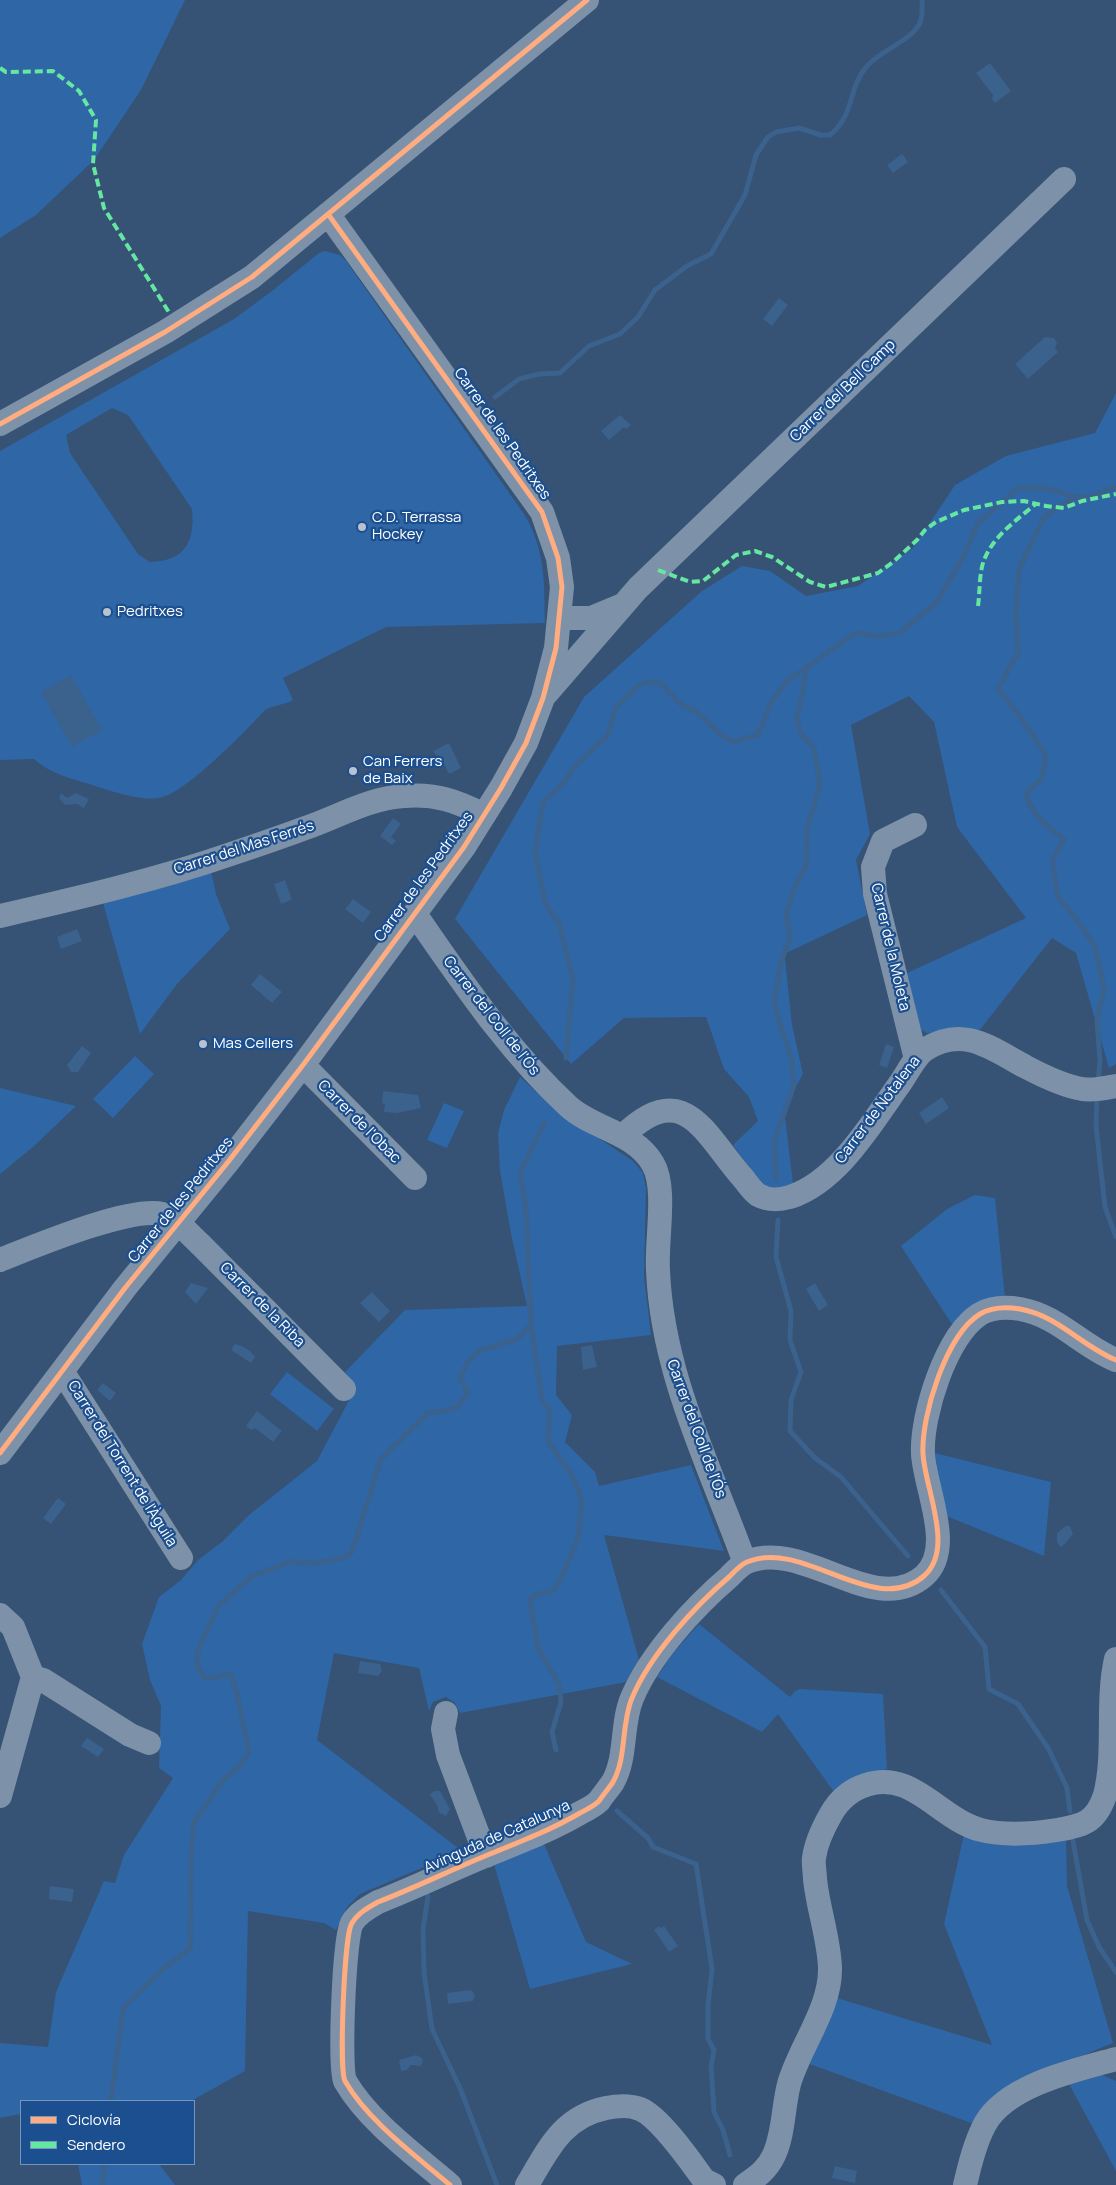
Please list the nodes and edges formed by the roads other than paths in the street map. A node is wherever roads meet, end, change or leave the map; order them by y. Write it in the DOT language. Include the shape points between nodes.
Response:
graph roads {
  1 [pos="587,0"];
  2 [pos="1064,178"];
  3 [pos="328,214"];
  4 [pos="0,424"];
  5 [pos="624,604"];
  6 [pos="560,618"];
  7 [pos="543,698"];
  8 [pos="484,815"];
  9 [pos="915,825"];
  10 [pos="415,914"];
  11 [pos="0,916"];
  12 [pos="916,1060"];
  13 [pos="303,1065"];
  14 [pos="1116,1086"];
  15 [pos="623,1136"];
  16 [pos="415,1178"];
  17 [pos="178,1224"];
  18 [pos="0,1260"];
  19 [pos="1116,1360"];
  20 [pos="62,1371"];
  21 [pos="344,1389"];
  22 [pos="0,1453"];
  23 [pos="181,1558"];
  24 [pos="745,1563"];
  25 [pos="0,1615"];
  26 [pos="1116,1659"];
  27 [pos="33,1677"];
  28 [pos="446,1713"];
  29 [pos="149,1743"];
  30 [pos="0,1796"];
  31 [pos="486,1856"];
  32 [pos="1116,2059"];
  33 [pos="450,2185"];
  34 [pos="527,2185"];
  35 [pos="714,2185"];
  36 [pos="745,2185"];
  37 [pos="965,2185"];
  1 -- 3 [label="street"];
  2 -- 5 [label="street, Carrer del Bell Camp"];
  3 -- 4 [label="street" via="252,278 223,297"];
  3 -- 6 [label="street, Carrer de les Pedritxes" via="542,512 558,558 562,587"];
  5 -- 6 [label="street" via="592,618"];
  5 -- 7 [label="street, Carrer de les Pedritxes"];
  6 -- 7 [label="street, Carrer de les Pedritxes"];
  7 -- 8 [label="street, Carrer de les Pedritxes" via="526,742"];
  8 -- 10 [label="street, Carrer de les Pedritxes"];
  8 -- 11 [label="street, Carrer del Mas Ferrés" via="442,797 403,796 373,801 223,857 87,896"];
  9 -- 12 [label="street, Carrer de la Moleta" via="883,841 873,867 875,894"];
  10 -- 13 [label="street, Carrer de les Pedritxes"];
  10 -- 15 [label="street, Carrer del Coll de l'Ós" via="473,996 541,1080 570,1108"];
  12 -- 14 [label="street, Carrer de Notalena" via="924,1050 942,1040 959,1038 992,1047 1027,1067 1084,1090"];
  12 -- 15 [label="street, Carrer de Notalena" via="864,1134 828,1174 804,1192 776,1201 757,1194 710,1134 686,1115 671,1109 653,1113"];
  13 -- 16 [label="street, Carrer de l'Obac"];
  13 -- 17 [label="street, Carrer de les Pedritxes"];
  15 -- 24 [label="street, Carrer del Coll de l'Ós" via="652,1161 659,1176 658,1269 666,1345 691,1425"];
  17 -- 18 [label="street, Carrer de la Riba" via="163,1214 142,1213 58,1238"];
  17 -- 20 [label="street, Carrer de les Pedritxes"];
  17 -- 21 [label="street, Carrer de la Riba"];
  19 -- 24 [label="street, Avinguda de Catalunya" via="1051,1318 1007,1307 984,1312 967,1325 954,1343 929,1410 923,1453 938,1536 938,1548 930,1570 906,1586 880,1589 789,1560 767,1557"];
  20 -- 22 [label="street, Carrer de les Pedritxes"];
  20 -- 23 [label="street, Carrer del Torrent de l'Àguila"];
  24 -- 31 [label="street, Avinguda de Catalunya" via="705,1598 650,1664 631,1699 613,1782 596,1804 532,1838"];
  25 -- 27 [label="street" via="13,1627"];
  26 -- 36 [label="street" via="1110,1767 1105,1795 1094,1817 1085,1824 1022,1834 980,1830 956,1819 905,1784 881,1780 845,1796 832,1812 820,1833 814,1859 830,1967 826,1998 795,2066 774,2156 763,2173"];
  27 -- 29 [label="street"];
  27 -- 30 [label="street"];
  28 -- 31 [label="street" via="443,1728 448,1755"];
  31 -- 33 [label="street, Avinguda de Catalunya" via="362,1911 351,1923 346,1945 344,2078 357,2100"];
  32 -- 37 [label="street" via="1065,2073 1019,2093 998,2107 986,2123 972,2155"];
  34 -- 35 [label="street" via="549,2146 577,2119 595,2110 618,2106 640,2109 655,2120 704,2180"];
}
